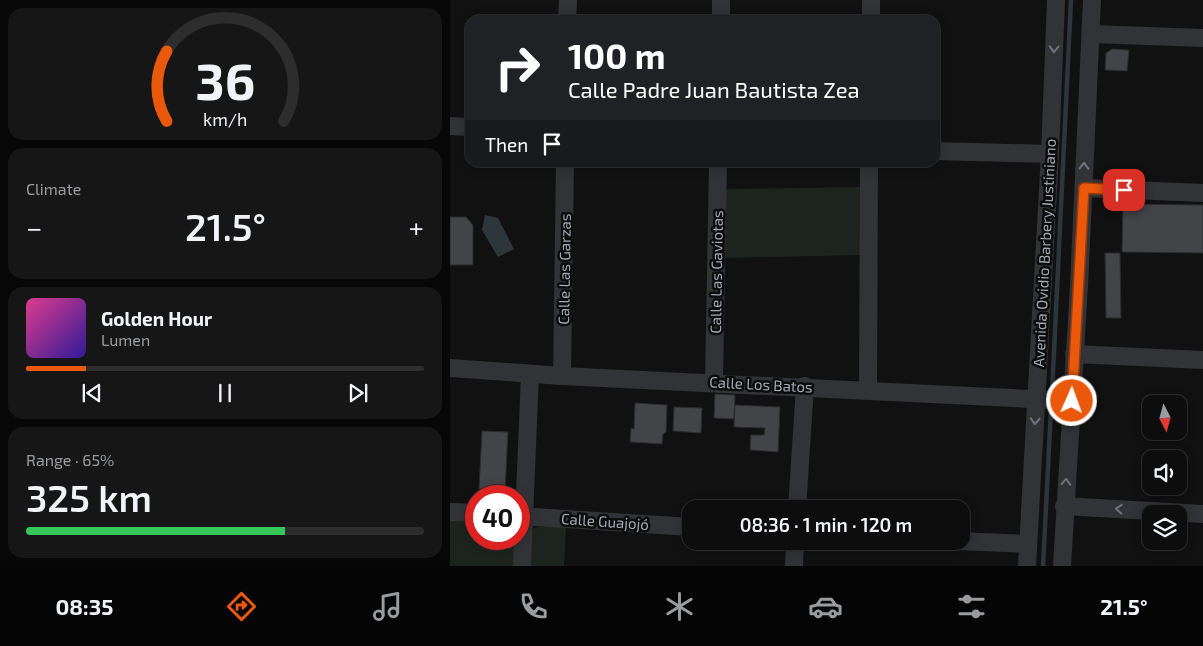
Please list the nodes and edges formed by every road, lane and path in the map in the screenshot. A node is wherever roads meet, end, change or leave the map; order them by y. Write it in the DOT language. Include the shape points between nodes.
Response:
graph roads {
  1 [pos="568,0"];
  2 [pos="721,0"];
  3 [pos="871,0"];
  4 [pos="1056,0"];
  5 [pos="1092,0"];
  6 [pos="567,15"];
  7 [pos="720,15"];
  8 [pos="871,15"];
  9 [pos="1091,34"];
  10 [pos="1203,38"];
  11 [pos="450,126"];
  12 [pos="465,127"];
  13 [pos="940,151"];
  14 [pos="1050,154"];
  15 [pos="565,167"];
  16 [pos="718,167"];
  17 [pos="869,167"];
  18 [pos="1084,188"];
  19 [pos="1203,193"];
  20 [pos="1074,354"];
  21 [pos="1203,360"];
  22 [pos="450,368"];
  23 [pos="530,374"];
  24 [pos="562,376"];
  25 [pos="714,382"];
  26 [pos="805,386"];
  27 [pos="868,389"];
  28 [pos="1036,398"];
  29 [pos="1072,401"];
  30 [pos="523,485"];
  31 [pos="798,500"];
  32 [pos="1064,506"];
  33 [pos="450,512"];
  34 [pos="465,513"];
  35 [pos="1203,514"];
  36 [pos="530,517"];
  37 [pos="682,526"];
  38 [pos="970,542"];
  39 [pos="1028,544"];
  40 [pos="522,550"];
  41 [pos="795,550"];
  42 [pos="522,566"];
  43 [pos="794,566"];
  44 [pos="1027,566"];
  45 [pos="1062,566"];
  1 -- 6 [label="street"];
  2 -- 7 [label="street"];
  3 -- 8 [label="street"];
  4 -- 14 [label="street, Avenida Ovidio Barbery Justiniano, one-way"];
  5 -- 9 [label="street"];
  9 -- 10 [label="street"];
  18 -- 9 [label="street, one-way"];
  11 -- 12 [label="street"];
  13 -- 14 [label="street"];
  14 -- 28 [label="street, Avenida Ovidio Barbery Justiniano"];
  15 -- 24 [label="street, Calle Las Garzas"];
  16 -- 25 [label="street, Calle Las Gaviotas"];
  17 -- 27 [label="street"];
  18 -- 19 [label="street"];
  18 -- 20 [label="street"];
  20 -- 21 [label="street"];
  20 -- 29 [label="street"];
  22 -- 23 [label="street, Calle Los Batos"];
  23 -- 24 [label="street, Calle Los Batos"];
  23 -- 30 [label="street"];
  24 -- 25 [label="street, Calle Los Batos"];
  25 -- 26 [label="street, Calle Los Batos"];
  26 -- 27 [label="street, Calle Los Batos"];
  26 -- 31 [label="street"];
  27 -- 28 [label="street, Calle Los Batos"];
  28 -- 29 [label="street, Calle Los Batos"];
  28 -- 39 [label="street, Avenida Ovidio Barbery Justiniano, one-way"];
  32 -- 29 [label="street, one-way"];
  35 -- 32 [label="street, one-way"];
  32 -- 45 [label="street"];
  33 -- 34 [label="street"];
  36 -- 37 [label="street, Calle Guajojó"];
  38 -- 39 [label="street"];
  39 -- 44 [label="street, Avenida Ovidio Barbery Justiniano"];
  40 -- 42 [label="street"];
  41 -- 43 [label="street"];
}
